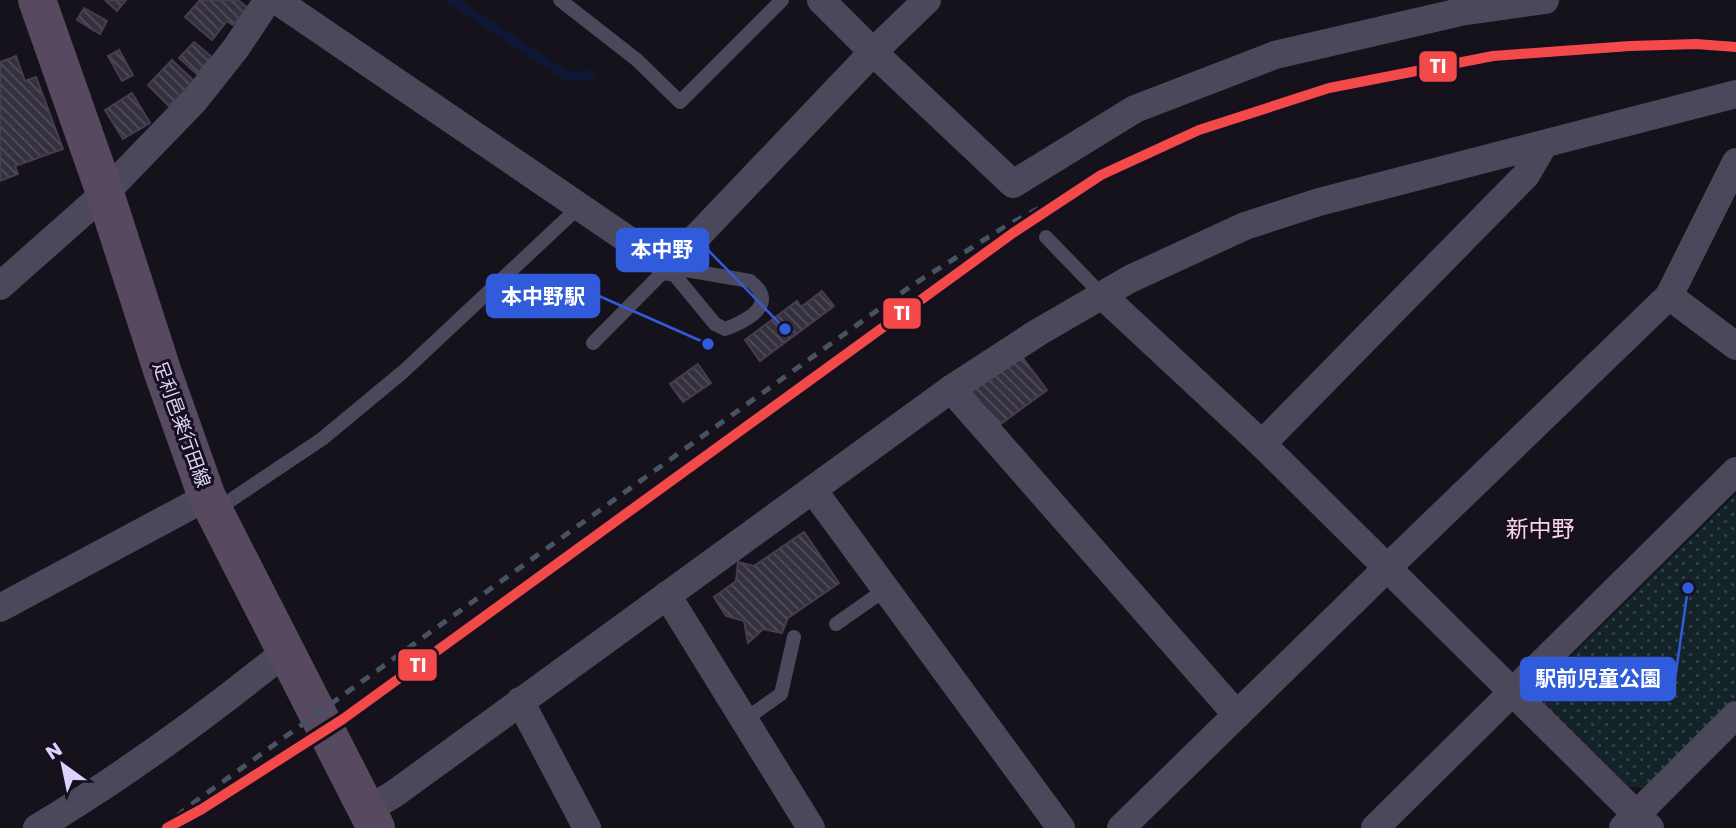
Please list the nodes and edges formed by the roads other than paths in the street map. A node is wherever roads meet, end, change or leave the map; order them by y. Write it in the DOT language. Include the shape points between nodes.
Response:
graph roads {
  1 [pos="37,0"];
  2 [pos="268,0"];
  3 [pos="276,0"];
  4 [pos="560,0"];
  5 [pos="782,0"];
  6 [pos="821,0"];
  7 [pos="927,0"];
  8 [pos="1545,0"];
  9 [pos="1452,6"];
  10 [pos="873,52"];
  11 [pos="1736,94"];
  12 [pos="1544,144"];
  13 [pos="1736,162"];
  14 [pos="105,193"];
  15 [pos="580,206"];
  16 [pos="1046,237"];
  17 [pos="668,267"];
  18 [pos="6,269"];
  19 [pos="1103,296"];
  20 [pos="1670,296"];
  21 [pos="593,344"];
  22 [pos="1736,346"];
  23 [pos="951,389"];
  24 [pos="1262,444"];
  25 [pos="1736,471"];
  26 [pos="813,490"];
  27 [pos="211,504"];
  28 [pos="1386,569"];
  29 [pos="886,589"];
  30 [pos="667,595"];
  31 [pos="0,608"];
  32 [pos="836,624"];
  33 [pos="793,637"];
  34 [pos="285,652"];
  35 [pos="1514,693"];
  36 [pos="520,701"];
  37 [pos="1237,715"];
  38 [pos="1736,716"];
  39 [pos="744,720"];
  40 [pos="371,819"];
  41 [pos="1636,824"];
  42 [pos="37,828"];
  43 [pos="587,828"];
  44 [pos="811,828"];
  45 [pos="1061,828"];
  46 [pos="1121,828"];
  47 [pos="1376,828"];
  1 -- 14 [label="main road, 足利邑楽行田線"];
  2 -- 14 [label="street" via="194,101"];
  3 -- 15 [label="street"];
  4 -- 5 [label="lane" via="637,60 680,102"];
  6 -- 10 [label="street"];
  7 -- 10 [label="street"];
  8 -- 9 [label="street"];
  9 -- 10 [label="street" via="1275,55 1135,108 1013,184"];
  10 -- 17 [label="street"];
  11 -- 12 [label="street"];
  12 -- 19 [label="street" via="1319,202 1245,226"];
  12 -- 24 [label="street" via="1526,175"];
  13 -- 20 [label="street"];
  14 -- 18 [label="street"];
  14 -- 27 [label="main road, 足利邑楽行田線"];
  15 -- 17 [label="street"];
  15 -- 27 [label="lane" via="404,372 322,439"];
  16 -- 19 [label="lane"];
  17 -- 17 [label="lane" via="750,281 761,290 761,304 755,313 725,329 715,324"];
  17 -- 21 [label="lane"];
  19 -- 23 [label="street"];
  19 -- 24 [label="street"];
  20 -- 22 [label="street"];
  20 -- 28 [label="street"];
  23 -- 26 [label="street"];
  23 -- 37 [label="street"];
  24 -- 28 [label="street"];
  25 -- 35 [label="street"];
  26 -- 29 [label="street"];
  26 -- 30 [label="street"];
  27 -- 31 [label="street"];
  27 -- 34 [label="main road, 足利邑楽行田線"];
  28 -- 35 [label="street"];
  28 -- 37 [label="street"];
  29 -- 32 [label="lane"];
  29 -- 45 [label="street"];
  30 -- 36 [label="street"];
  30 -- 39 [label="street"];
  33 -- 39 [label="lane" via="781,694"];
  34 -- 40 [label="main road, 足利邑楽行田線"];
  34 -- 42 [label="street" via="150,756"];
  35 -- 41 [label="street"];
  35 -- 47 [label="street"];
  36 -- 40 [label="street" via="385,800"];
  36 -- 43 [label="street"];
  37 -- 46 [label="street"];
  38 -- 41 [label="street"];
  39 -- 44 [label="street"];
}
